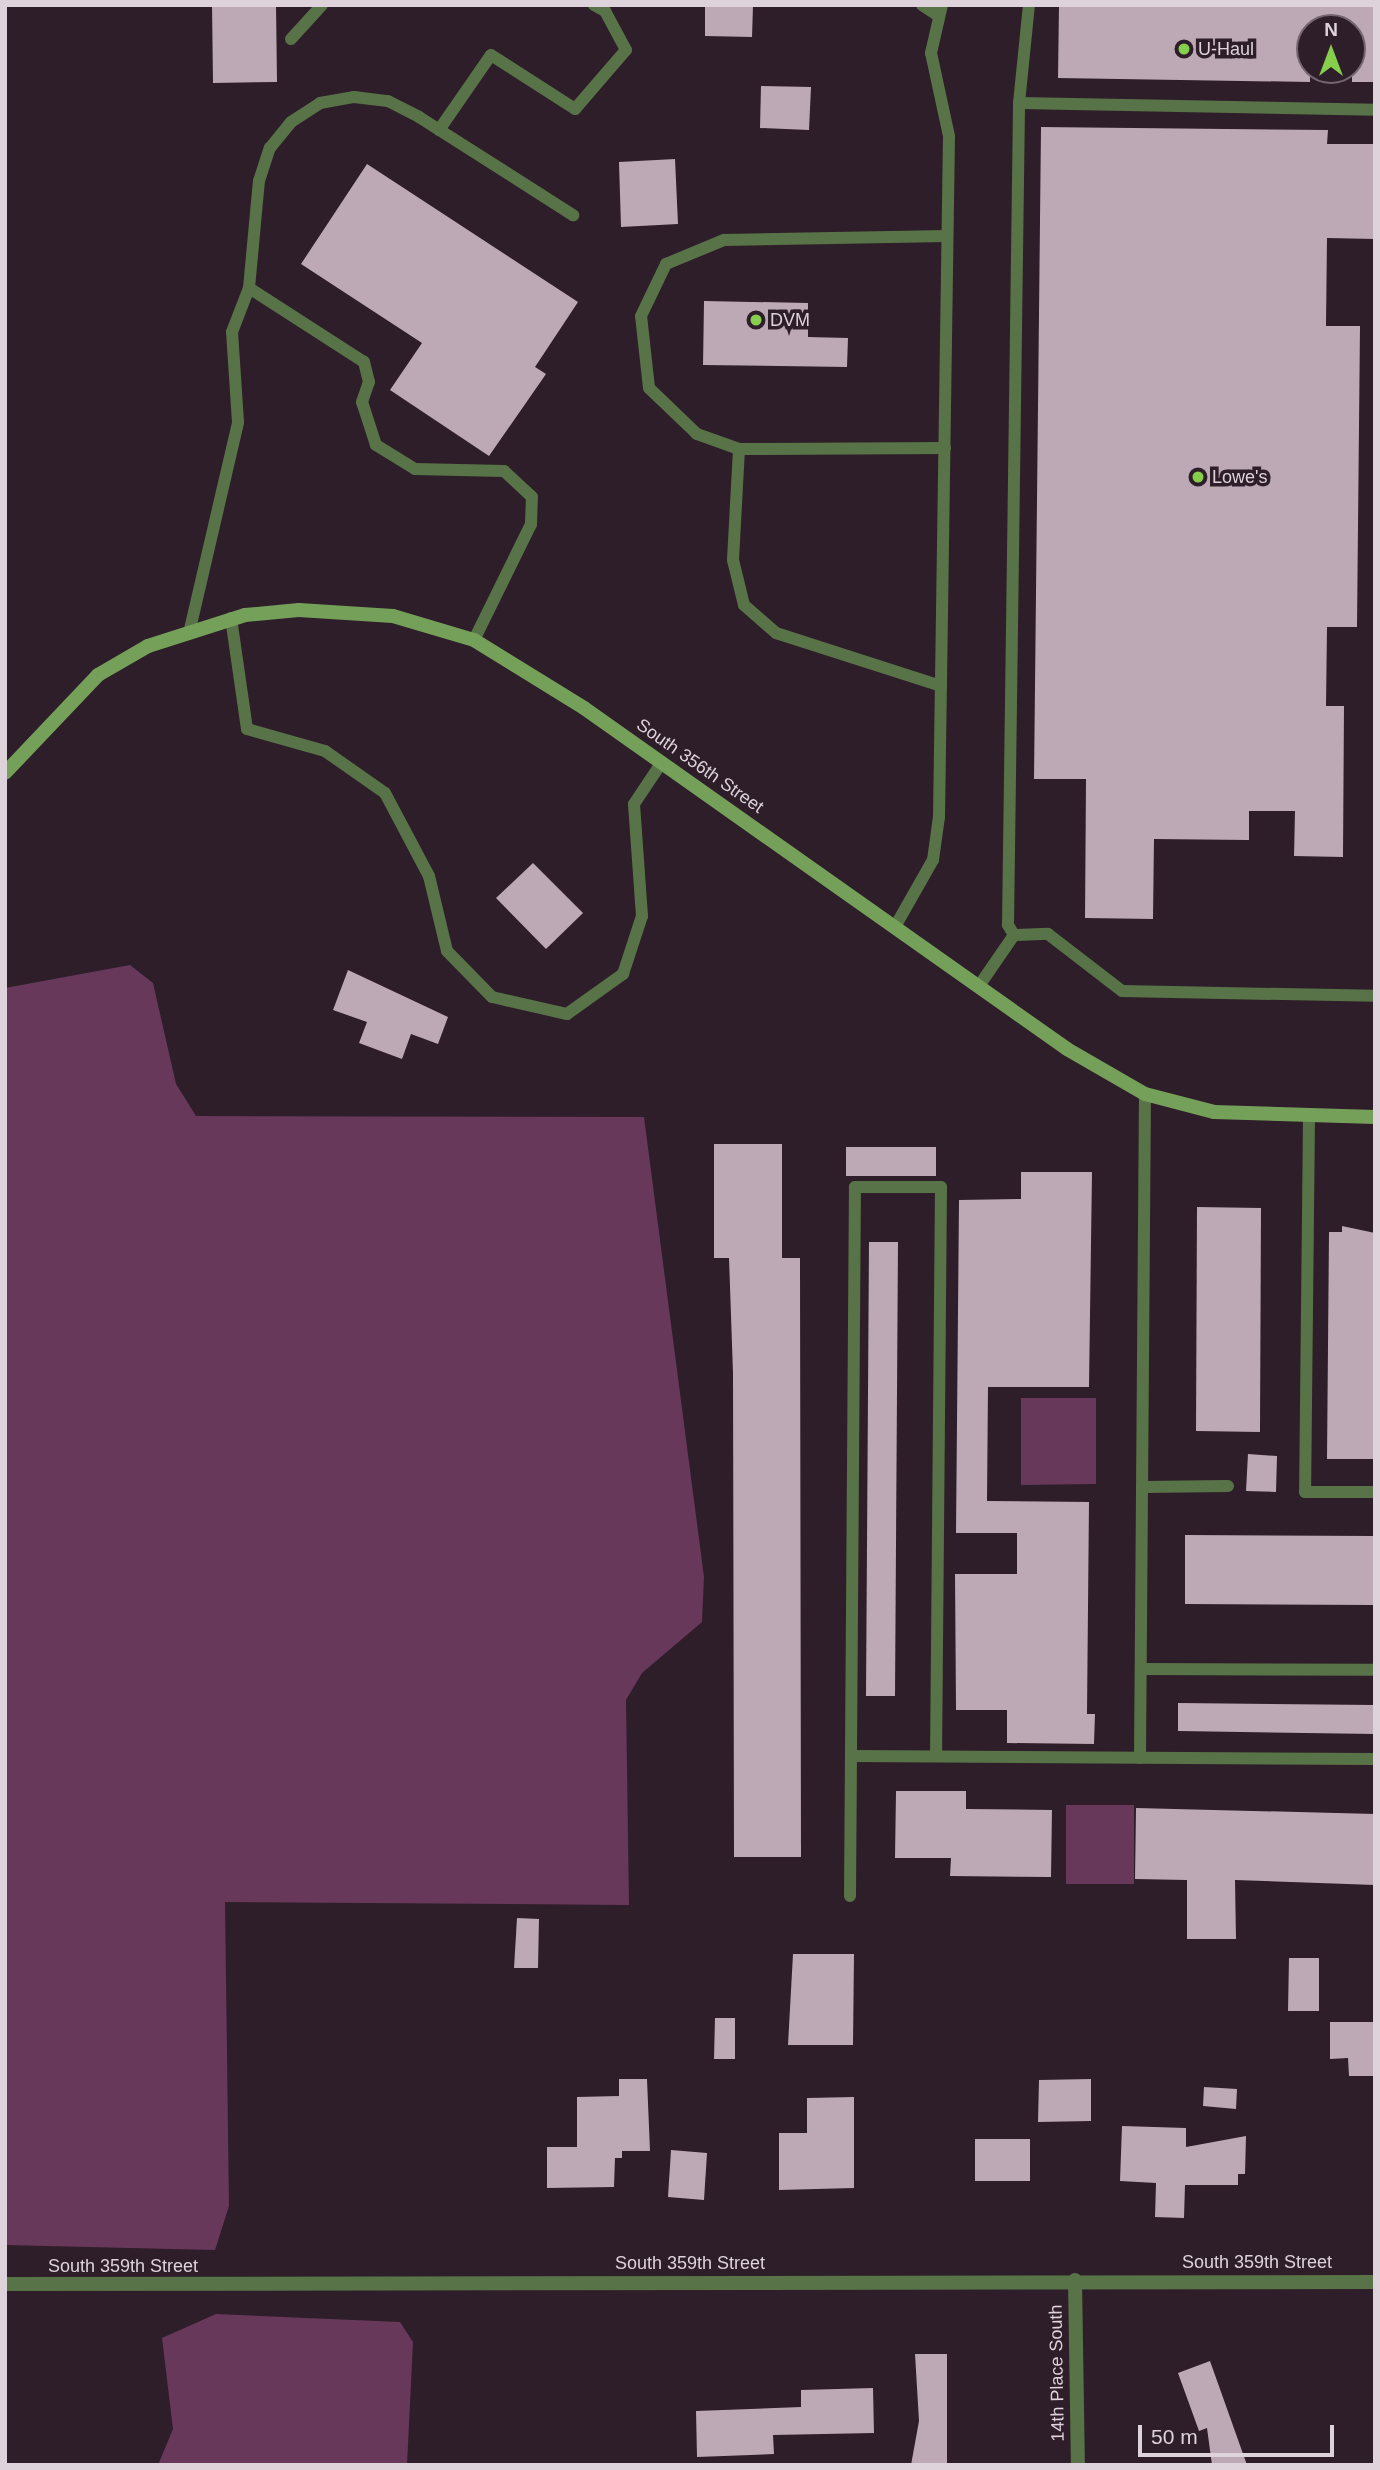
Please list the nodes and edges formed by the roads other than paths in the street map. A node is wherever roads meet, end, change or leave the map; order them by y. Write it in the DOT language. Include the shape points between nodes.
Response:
graph roads {
  1 [pos="322,5"];
  2 [pos="922,5"];
  3 [pos="1029,5"];
  4 [pos="605,7"];
  5 [pos="940,11"];
  6 [pos="291,39"];
  7 [pos="1019,103"];
  8 [pos="1375,110"];
  9 [pos="439,130"];
  10 [pos="573,215"];
  11 [pos="947,236"];
  12 [pos="248,288"];
  13 [pos="944,448"];
  14 [pos="739,449"];
  15 [pos="231,618"];
  16 [pos="190,629"];
  17 [pos="474,640"];
  18 [pos="941,686"];
  19 [pos="662,762"];
  20 [pos="5,773"];
  21 [pos="896,925"];
  22 [pos="1014,935"];
  23 [pos="981,984"];
  24 [pos="1375,996"];
  25 [pos="1145,1094"];
  26 [pos="1375,1117"];
  27 [pos="1308,1118"];
  28 [pos="1228,1486"];
  29 [pos="1142,1487"];
  30 [pos="1375,1493"];
  31 [pos="1141,1669"];
  32 [pos="1375,1671"];
  33 [pos="851,1756"];
  34 [pos="936,1756"];
  35 [pos="1140,1758"];
  36 [pos="1375,1759"];
  37 [pos="850,1896"];
  38 [pos="1075,2280"];
  39 [pos="1375,2282"];
  40 [pos="5,2284"];
  41 [pos="1078,2465"];
  1 -- 6 [label="lane"];
  2 -- 5 [label="lane"];
  3 -- 7 [label="lane"];
  4 -- 9 [label="lane" via="626,50 575,109 491,55"];
  5 -- 11 [label="lane" via="931,53 949,136"];
  7 -- 8 [label="lane"];
  7 -- 22 [label="lane" via="1008,925"];
  9 -- 10 [label="lane"];
  9 -- 12 [label="lane" via="388,101 354,96 320,103 291,122 270,148 259,181"];
  11 -- 13 [label="lane"];
  11 -- 14 [label="lane" via="724,240 666,264 641,316 649,388 697,434"];
  12 -- 16 [label="lane" via="232,332 238,422"];
  12 -- 17 [label="lane" via="364,362 366,424 394,460 415,469 504,471 525,486 531,524"];
  13 -- 14 [label="lane"];
  13 -- 18 [label="lane"];
  14 -- 18 [label="lane" via="733,561 744,605 776,633"];
  15 -- 16 [label="main road, South 356th Street"];
  15 -- 17 [label="main road, South 356th Street" via="346,611 393,616"];
  15 -- 19 [label="lane" via="247,729 325,751 385,793 429,876 447,951 492,997 567,1014 624,974 642,916 634,804"];
  16 -- 20 [label="main road, South 356th Street" via="98,675"];
  17 -- 19 [label="main road, South 356th Street"];
  18 -- 21 [label="lane" via="933,860"];
  19 -- 21 [label="main road, South 356th Street"];
  21 -- 23 [label="main road, South 356th Street"];
  22 -- 23 [label="lane"];
  22 -- 24 [label="lane" via="1048,934 1122,991"];
  23 -- 25 [label="main road, South 356th Street" via="1067,1049"];
  25 -- 27 [label="main road, South 356th Street" via="1214,1112"];
  25 -- 29 [label="lane"];
  26 -- 27 [label="main road, South 356th Street"];
  27 -- 30 [label="lane" via="1305,1492"];
  28 -- 29 [label="lane"];
  29 -- 31 [label="lane"];
  31 -- 32 [label="lane"];
  31 -- 35 [label="lane"];
  33 -- 34 [label="lane"];
  33 -- 34 [label="lane" via="855,1187 941,1187"];
  33 -- 37 [label="lane"];
  34 -- 35 [label="lane"];
  35 -- 36 [label="lane"];
  38 -- 39 [label="street, South 359th Street"];
  38 -- 40 [label="street, South 359th Street"];
  38 -- 41 [label="street, 14th Place South"];
}
